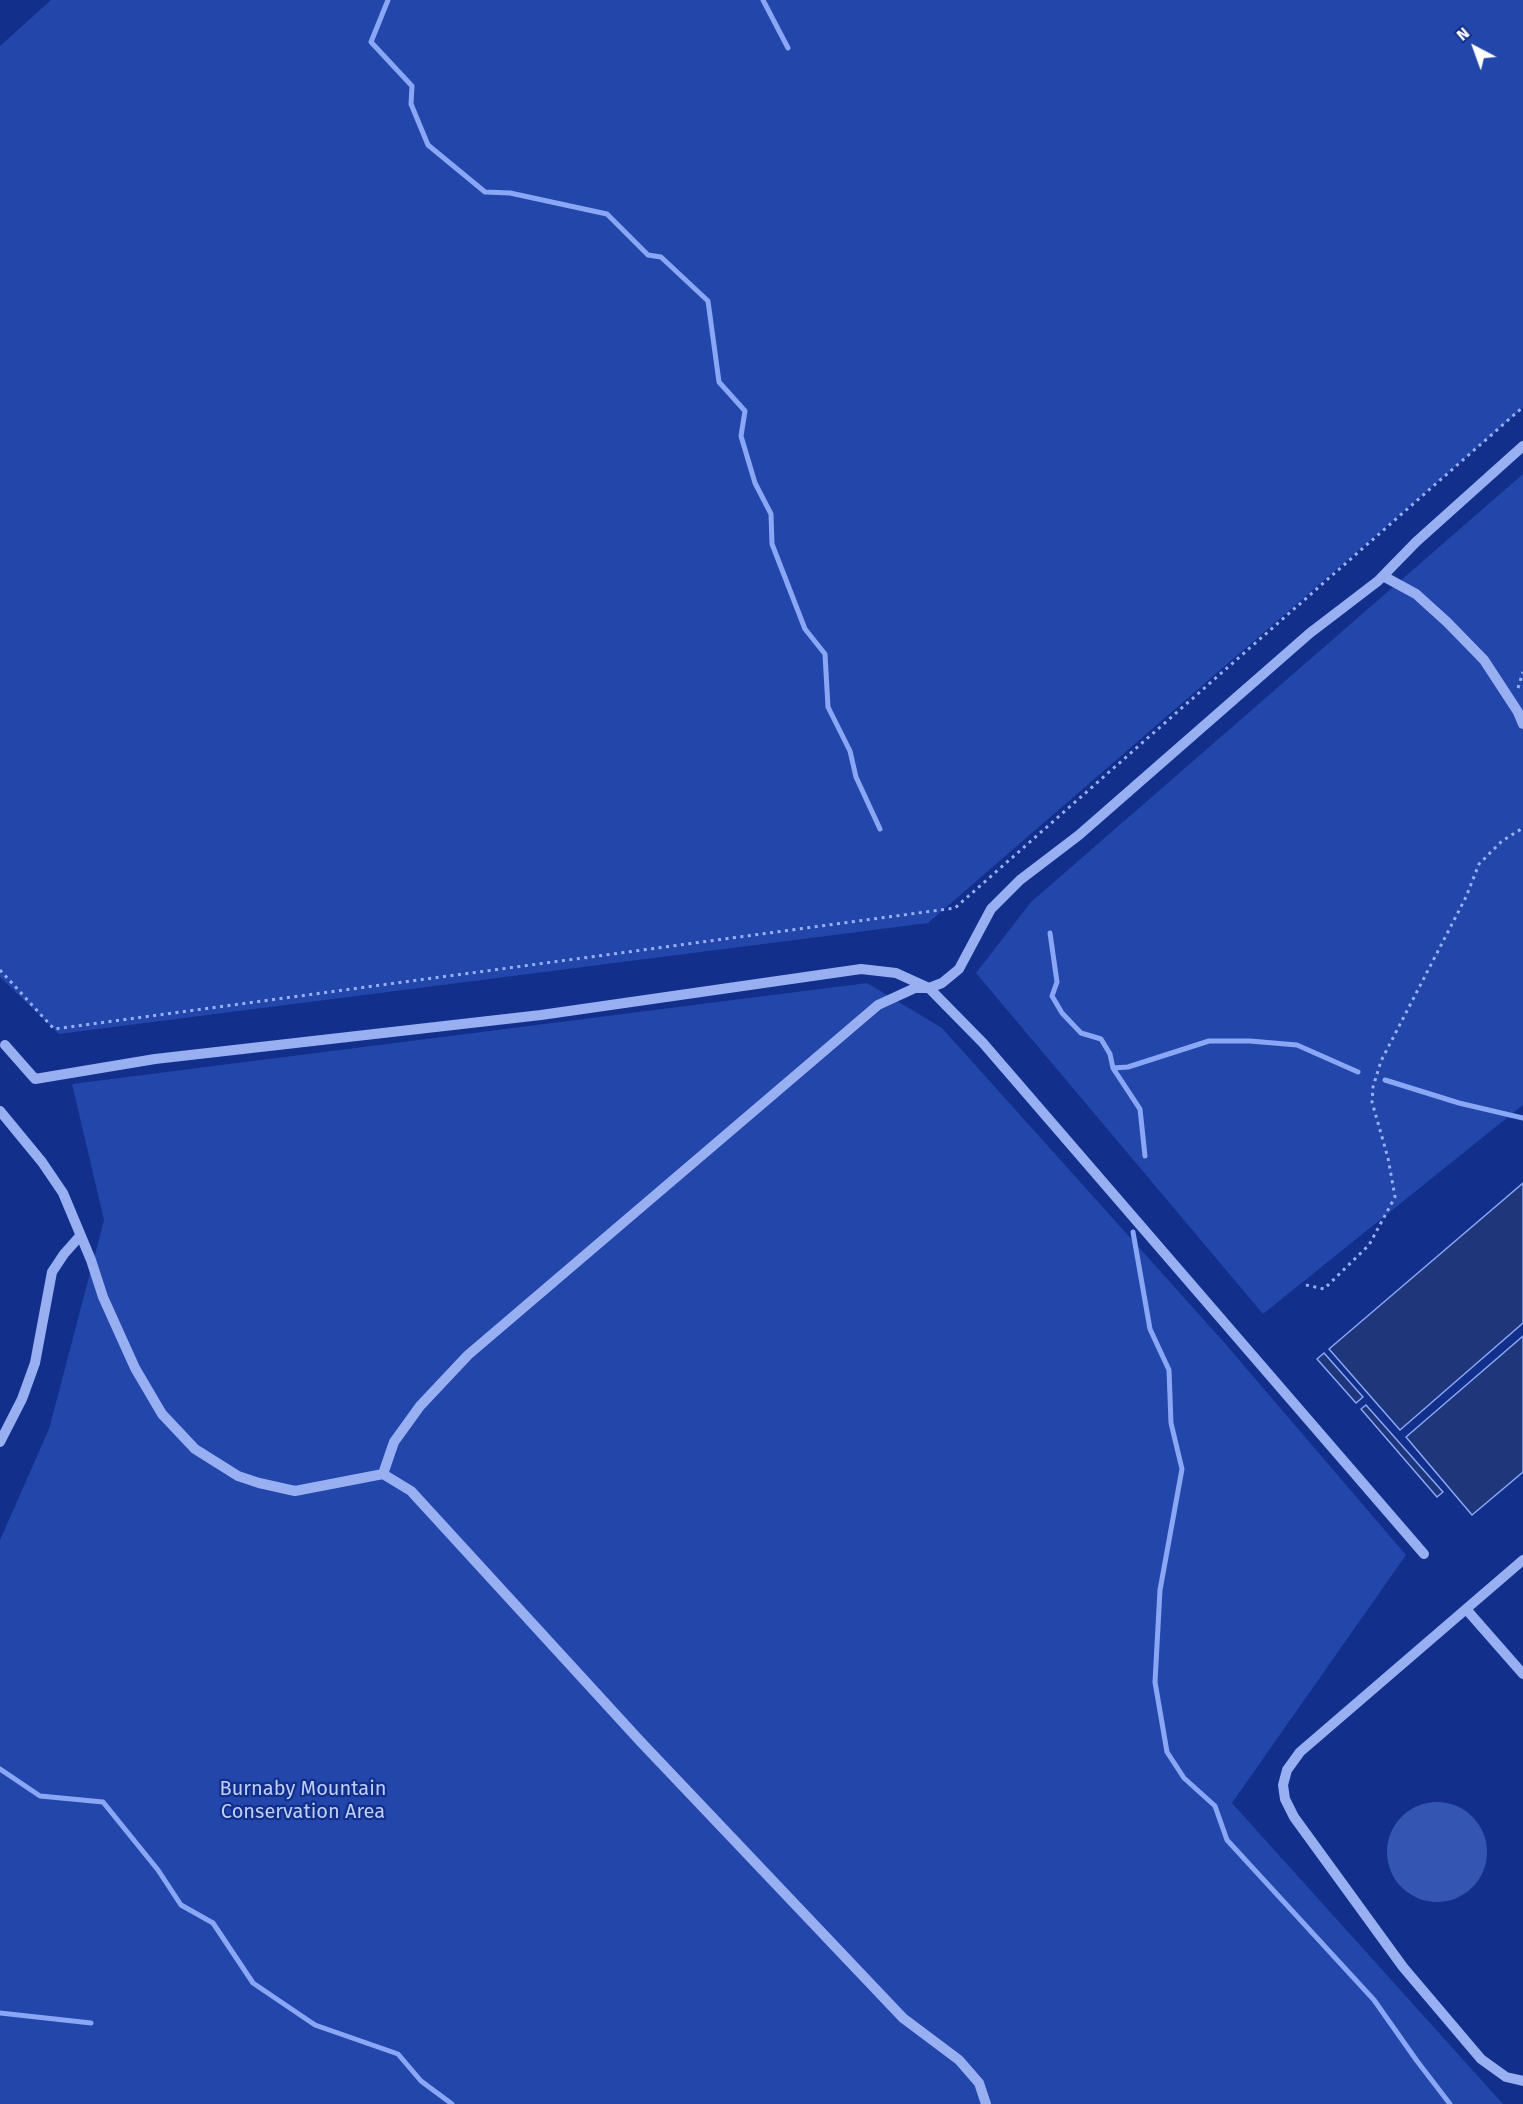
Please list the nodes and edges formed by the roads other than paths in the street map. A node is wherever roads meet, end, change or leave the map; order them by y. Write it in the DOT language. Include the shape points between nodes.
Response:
graph roads {
  1 [pos="1523,446"];
  2 [pos="1383,576"];
  3 [pos="1523,724"];
  4 [pos="929,988"];
  5 [pos="5,1045"];
  6 [pos="0,1111"];
  7 [pos="80,1236"];
  8 [pos="0,1442"];
  9 [pos="383,1474"];
  10 [pos="1424,1554"];
  11 [pos="1523,1560"];
  12 [pos="1466,1609"];
  13 [pos="1523,1674"];
  14 [pos="1523,2081"];
  15 [pos="986,2104"];
  1 -- 2 [label="lane"];
  2 -- 3 [label="lane" via="1416,594 1484,660"];
  2 -- 4 [label="lane" via="1310,633 1079,836 1020,880 992,909 959,969"];
  4 -- 5 [label="lane" via="896,973 861,969 541,1016 155,1059 35,1079"];
  4 -- 9 [label="lane" via="915,988 878,1005 468,1355 420,1406 394,1442"];
  4 -- 10 [label="lane" via="983,1043"];
  6 -- 7 [label="lane" via="63,1193"];
  7 -- 8 [label="lane" via="52,1272 35,1363"];
  7 -- 9 [label="lane" via="103,1297 144,1384 162,1414 195,1449 238,1476 295,1491"];
  9 -- 15 [label="lane" via="411,1491 640,1741 903,2018 959,2060 979,2082"];
  11 -- 12 [label="lane"];
  12 -- 13 [label="lane"];
  12 -- 14 [label="lane" via="1300,1752 1287,1770 1283,1785 1294,1817 1418,1983 1481,2059 1506,2077"];
}
